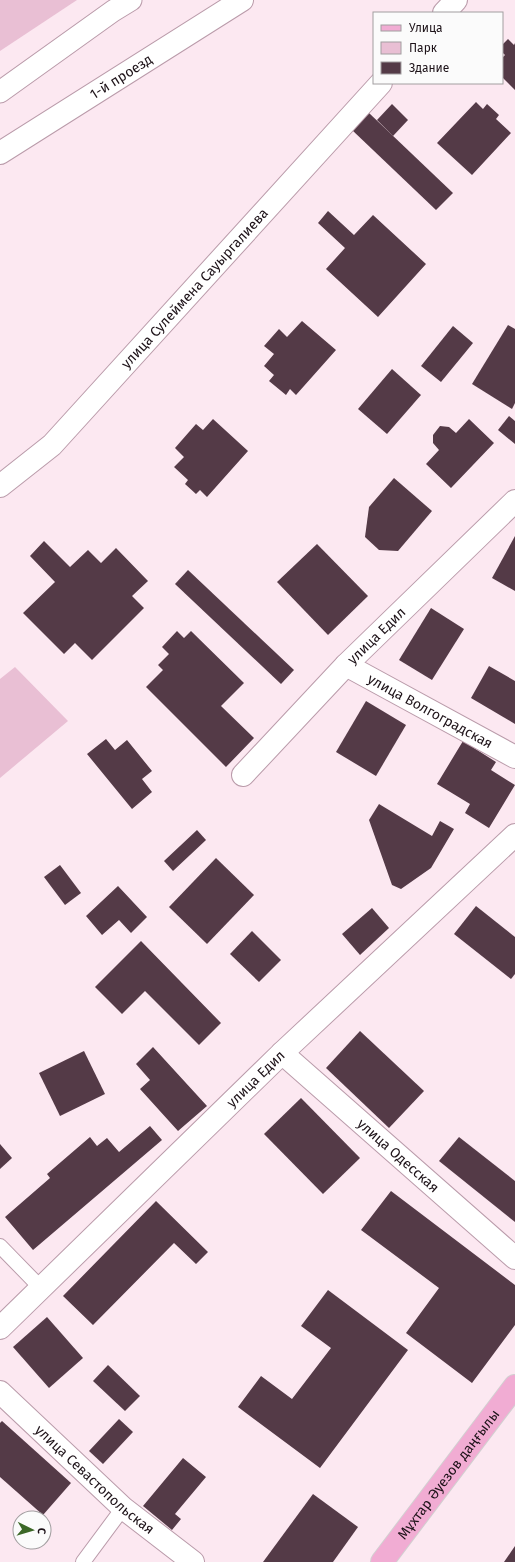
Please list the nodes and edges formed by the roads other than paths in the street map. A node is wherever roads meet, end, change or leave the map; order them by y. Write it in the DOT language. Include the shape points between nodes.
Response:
graph roads {
  1 [pos="131,0"];
  2 [pos="242,0"];
  3 [pos="456,0"];
  4 [pos="445,12"];
  5 [pos="380,84"];
  6 [pos="0,92"];
  7 [pos="0,153"];
  8 [pos="0,486"];
  9 [pos="515,501"];
  10 [pos="346,665"];
  11 [pos="515,757"];
  12 [pos="243,775"];
  13 [pos="515,835"];
  14 [pos="282,1053"];
  15 [pos="0,1246"];
  16 [pos="515,1258"];
  17 [pos="41,1288"];
  18 [pos="0,1328"];
  19 [pos="515,1386"];
  20 [pos="0,1392"];
  21 [pos="123,1508"];
  22 [pos="83,1562"];
  23 [pos="193,1562"];
  24 [pos="382,1562"];
  1 -- 6 [label="street" via="113,10"];
  2 -- 7 [label="street, 1-й проезд"];
  3 -- 4 [label="street"];
  5 -- 8 [label="street, улица Сулеймена Сауыргалиева" via="52,445"];
  9 -- 10 [label="street, улица Едил"];
  10 -- 11 [label="street, улица Волгоградская"];
  10 -- 12 [label="street, улица Едил"];
  13 -- 14 [label="street, улица Едил"];
  14 -- 16 [label="street, улица Одесская"];
  14 -- 17 [label="street, улица Едил"];
  15 -- 17 [label="lane"];
  17 -- 18 [label="street, улица Едил"];
  19 -- 24 [label="main road, Мұхтар Әуезов даңғылы"];
  20 -- 21 [label="street, улица Севастопольская"];
  21 -- 22 [label="lane"];
  21 -- 23 [label="street, улица Севастопольская"];
}
